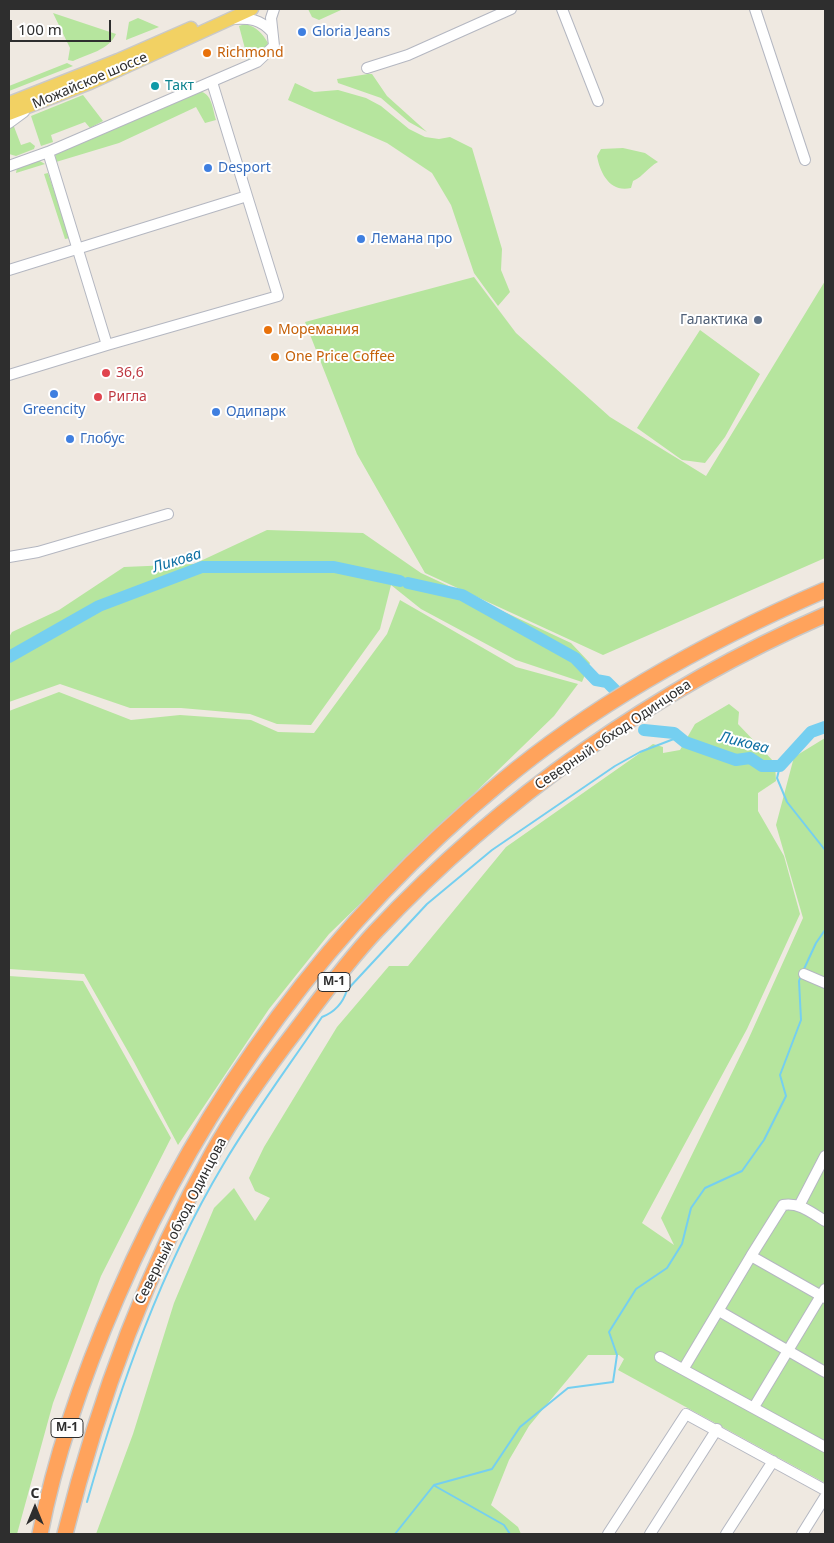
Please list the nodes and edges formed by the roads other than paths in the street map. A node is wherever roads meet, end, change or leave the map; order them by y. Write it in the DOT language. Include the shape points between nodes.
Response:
graph roads {
  1 [pos="252,9"];
  2 [pos="274,9"];
  3 [pos="511,9"];
  4 [pos="562,9"];
  5 [pos="755,9"];
  6 [pos="230,14"];
  7 [pos="272,32"];
  8 [pos="367,68"];
  9 [pos="212,82"];
  10 [pos="598,101"];
  11 [pos="9,103"];
  12 [pos="33,106"];
  13 [pos="9,114"];
  14 [pos="9,123"];
  15 [pos="48,152"];
  16 [pos="9,156"];
  17 [pos="805,160"];
  18 [pos="25,161"];
  19 [pos="9,166"];
  20 [pos="247,196"];
  21 [pos="78,249"];
  22 [pos="9,270"];
  23 [pos="107,345"];
  24 [pos="9,375"];
  25 [pos="168,514"];
  26 [pos="9,557"];
  27 [pos="825,590"];
  28 [pos="825,615"];
  29 [pos="804,974"];
  30 [pos="825,983"];
  31 [pos="825,1156"];
  32 [pos="799,1206"];
  33 [pos="825,1221"];
  34 [pos="751,1256"];
  35 [pos="824,1294"];
  36 [pos="718,1311"];
  37 [pos="788,1352"];
  38 [pos="660,1357"];
  39 [pos="684,1368"];
  40 [pos="825,1372"];
  41 [pos="754,1407"];
  42 [pos="716,1429"];
  43 [pos="825,1447"];
  44 [pos="773,1461"];
  45 [pos="825,1490"];
  46 [pos="825,1497"];
  47 [pos="40,1534"];
  48 [pos="65,1534"];
  49 [pos="608,1534"];
  50 [pos="650,1534"];
  51 [pos="726,1534"];
  52 [pos="802,1534"];
  1 -- 6 [label="main road, Можайское шоссе"];
  2 -- 7 [label="street"];
  3 -- 8 [label="street" via="408,55"];
  4 -- 10 [label="street"];
  5 -- 17 [label="street"];
  6 -- 7 [label="street" via="254,19"];
  6 -- 11 [label="main road, Можайское шоссе"];
  6 -- 12 [label="main road, Можайское шоссе" via="123,68"];
  7 -- 9 [label="street" via="274,46 266,56"];
  9 -- 15 [label="street"];
  9 -- 20 [label="street"];
  12 -- 13 [label="main road, Можайское шоссе"];
  12 -- 14 [label="street"];
  15 -- 18 [label="street"];
  15 -- 21 [label="street"];
  16 -- 18 [label="street"];
  18 -- 19 [label="street"];
  20 -- 21 [label="street"];
  20 -- 23 [label="street" via="278,296"];
  21 -- 22 [label="street"];
  21 -- 23 [label="street"];
  23 -- 24 [label="street"];
  25 -- 26 [label="street" via="38,552"];
  27 -- 47 [label="highway, Северный обход Одинцова / М-1" via="746,626 659,672 546,747 500,782 430,845 358,919 303,984 252,1050 218,1102 142,1239 93,1352 68,1425"];
  28 -- 48 [label="highway, Северный обход Одинцова / М-1" via="776,636 676,691 560,767 444,863 356,955 273,1060 213,1152 145,1288 123,1341"];
  29 -- 30 [label="street"];
  31 -- 32 [label="street"];
  32 -- 33 [label="street"];
  32 -- 34 [label="street" via="792,1203 783,1205"];
  34 -- 35 [label="street"];
  34 -- 36 [label="street"];
  35 -- 37 [label="street"];
  36 -- 37 [label="street"];
  36 -- 39 [label="street"];
  37 -- 40 [label="street"];
  37 -- 41 [label="street"];
  38 -- 39 [label="street"];
  39 -- 41 [label="street"];
  41 -- 43 [label="street"];
  42 -- 44 [label="street"];
  42 -- 49 [label="street" via="684,1414"];
  42 -- 50 [label="street"];
  44 -- 45 [label="street"];
  44 -- 51 [label="street"];
  46 -- 52 [label="street"];
}
